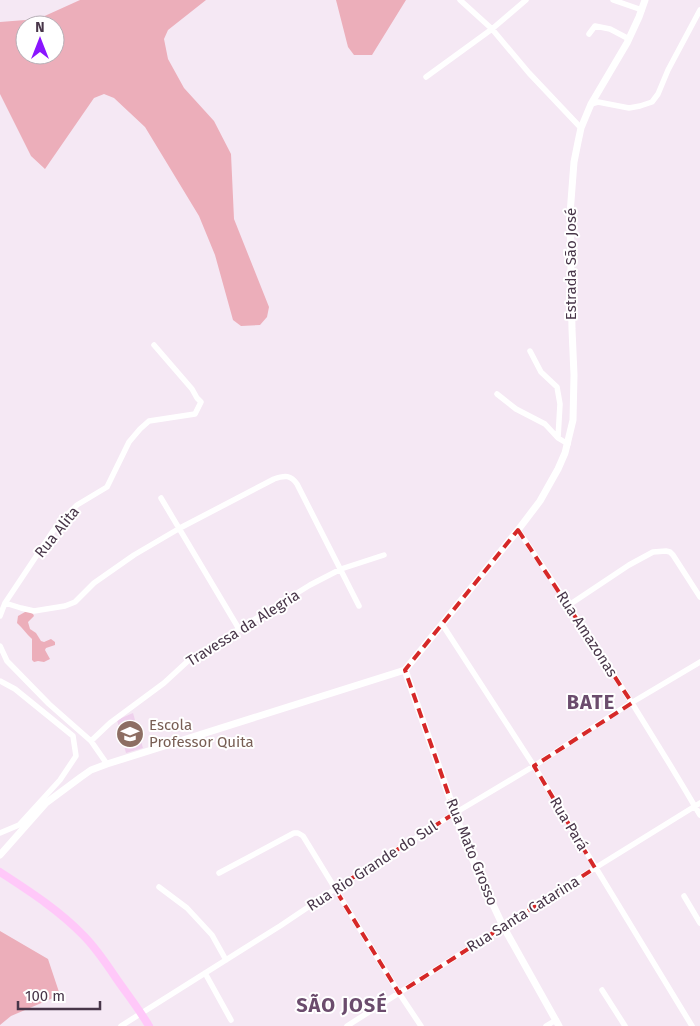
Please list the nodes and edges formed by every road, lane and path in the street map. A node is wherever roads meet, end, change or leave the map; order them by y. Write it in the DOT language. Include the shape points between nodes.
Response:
graph roads {
  1 [pos="460,0"];
  2 [pos="526,0"];
  3 [pos="613,0"];
  4 [pos="645,0"];
  5 [pos="642,10"];
  6 [pos="699,14"];
  7 [pos="492,29"];
  8 [pos="590,34"];
  9 [pos="629,40"];
  10 [pos="426,76"];
  11 [pos="591,104"];
  12 [pos="582,128"];
  13 [pos="154,345"];
  14 [pos="530,351"];
  15 [pos="498,394"];
  16 [pos="558,438"];
  17 [pos="568,444"];
  18 [pos="162,498"];
  19 [pos="180,528"];
  20 [pos="518,530"];
  21 [pos="384,555"];
  22 [pos="341,569"];
  23 [pos="700,597"];
  24 [pos="5,603"];
  25 [pos="569,605"];
  26 [pos="359,606"];
  27 [pos="0,616"];
  28 [pos="442,624"];
  29 [pos="239,629"];
  30 [pos="0,646"];
  31 [pos="700,662"];
  32 [pos="405,670"];
  33 [pos="0,681"];
  34 [pos="632,703"];
  35 [pos="91,741"];
  36 [pos="107,764"];
  37 [pos="534,766"];
  38 [pos="697,805"];
  39 [pos="455,813"];
  40 [pos="700,815"];
  41 [pos="0,833"];
  42 [pos="0,855"];
  43 [pos="595,868"];
  44 [pos="0,872"];
  45 [pos="220,873"];
  46 [pos="159,886"];
  47 [pos="335,889"];
  48 [pos="684,896"];
  49 [pos="700,923"];
  50 [pos="503,926"];
  51 [pos="226,960"];
  52 [pos="205,973"];
  53 [pos="602,990"];
  54 [pos="399,994"];
  55 [pos="141,1013"];
  56 [pos="231,1020"];
  57 [pos="557,1023"];
  58 [pos="122,1026"];
  59 [pos="149,1026"];
  60 [pos="347,1026"];
  61 [pos="421,1026"];
  62 [pos="546,1026"];
  63 [pos="625,1026"];
  64 [pos="692,1026"];
  1 -- 7 [label="street"];
  2 -- 7 [label="street"];
  3 -- 5 [label="street"];
  4 -- 5 [label="street, Estrada São José"];
  5 -- 9 [label="street, Estrada São José"];
  6 -- 11 [label="street" via="652,102 629,108 598,102"];
  7 -- 10 [label="street"];
  7 -- 12 [label="street"];
  8 -- 9 [label="street" via="595,26 610,29"];
  9 -- 11 [label="street, Estrada São José"];
  11 -- 12 [label="street, Estrada São José"];
  12 -- 17 [label="street, Estrada São José" via="574,162 570,214 574,384 573,420"];
  13 -- 24 [label="street, Rua Alita" via="192,389 201,405 195,414 150,421 140,429 129,442 107,487 64,517"];
  14 -- 16 [label="street" via="541,372 556,387 560,404"];
  15 -- 16 [label="street" via="516,409 544,424"];
  16 -- 17 [label="street"];
  17 -- 20 [label="street, Estrada São José" via="549,486"];
  18 -- 19 [label="street"];
  19 -- 22 [label="street" via="274,479 290,476"];
  19 -- 24 [label="street" via="94,583 75,602 34,610"];
  19 -- 29 [label="street"];
  20 -- 25 [label="street, Rua Amazonas"];
  20 -- 28 [label="street, Estrada São José"];
  21 -- 22 [label="street, Travessa da Alegria"];
  22 -- 26 [label="street"];
  22 -- 29 [label="street, Travessa da Alegria"];
  23 -- 25 [label="street" via="670,552 657,551 629,565"];
  24 -- 27 [label="street, Rua Alita"];
  25 -- 34 [label="street, Rua Amazonas"];
  28 -- 32 [label="street, Estrada São José"];
  28 -- 37 [label="street, Rua Pará"];
  29 -- 35 [label="street, Travessa da Alegria" via="189,660"];
  30 -- 35 [label="street" via="7,661 22,677"];
  31 -- 34 [label="street, Rua Rio Grande do Sul"];
  32 -- 36 [label="street"];
  32 -- 39 [label="street, Rua Mato Grosso"];
  33 -- 41 [label="street" via="15,689 73,736 76,756 60,780 19,824"];
  34 -- 37 [label="street, Rua Rio Grande do Sul"];
  34 -- 38 [label="street, Rua Amazonas"];
  35 -- 36 [label="street"];
  36 -- 42 [label="street" via="91,770 46,803"];
  37 -- 39 [label="street, Rua Rio Grande do Sul"];
  37 -- 43 [label="street, Rua Pará"];
  38 -- 40 [label="street, Rua Amazonas"];
  38 -- 43 [label="street, Rua Santa Catarina"];
  39 -- 47 [label="street, Rua Rio Grande do Sul"];
  39 -- 50 [label="street, Rua Mato Grosso"];
  43 -- 50 [label="street, Rua Santa Catarina"];
  43 -- 64 [label="street, Rua Pará"];
  44 -- 55 [label="main road" via="83,934"];
  45 -- 47 [label="street" via="298,833 304,836"];
  46 -- 51 [label="street" via="187,908 212,936"];
  47 -- 51 [label="street, Rua Rio Grande do Sul"];
  47 -- 54 [label="street"];
  48 -- 49 [label="street"];
  50 -- 54 [label="street, Rua Santa Catarina"];
  50 -- 57 [label="street, Rua Mato Grosso"];
  51 -- 52 [label="street, Rua Rio Grande do Sul"];
  52 -- 55 [label="street, Rua Rio Grande do Sul"];
  52 -- 56 [label="street"];
  53 -- 63 [label="street"];
  54 -- 60 [label="street, Rua Santa Catarina"];
  54 -- 61 [label="street"];
  55 -- 58 [label="street, Rua Rio Grande do Sul"];
  55 -- 59 [label="main road"];
  57 -- 62 [label="street"];
}
